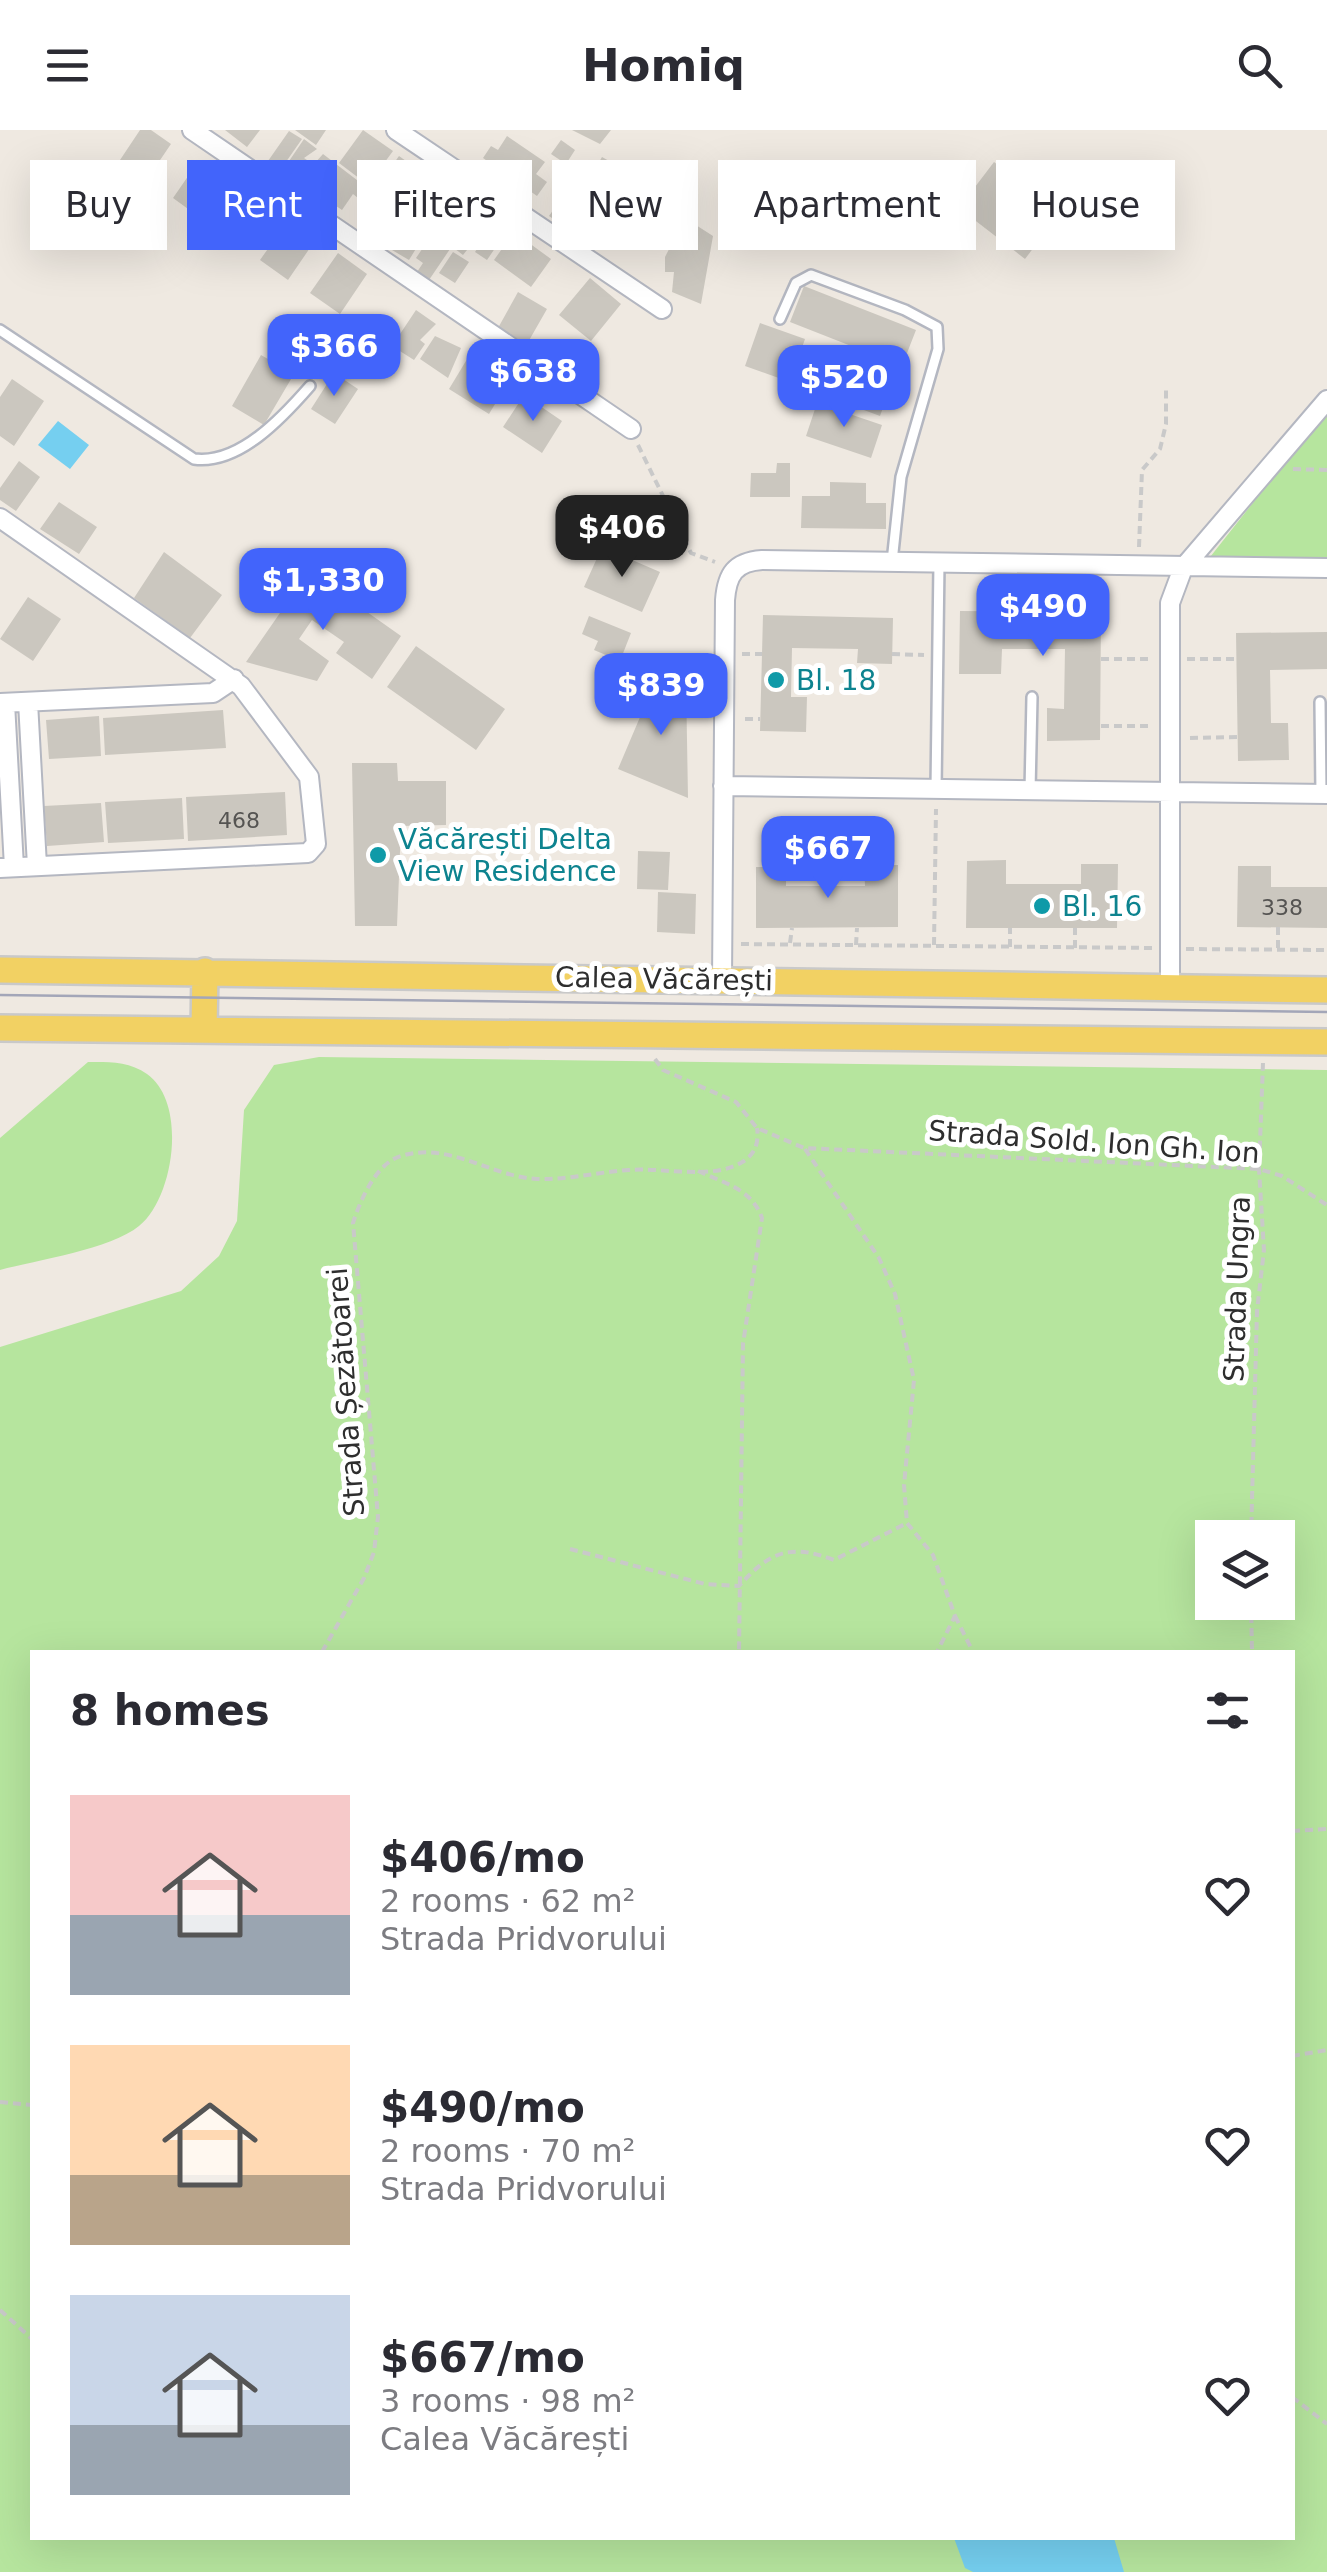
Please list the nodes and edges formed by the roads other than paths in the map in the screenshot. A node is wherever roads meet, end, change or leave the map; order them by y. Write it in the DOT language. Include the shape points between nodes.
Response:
graph roads {
  1 [pos="192,130"];
  2 [pos="396,130"];
  3 [pos="662,309"];
  4 [pos="780,319"];
  5 [pos="0,330"];
  6 [pos="310,386"];
  7 [pos="1327,400"];
  8 [pos="631,429"];
  9 [pos="0,518"];
  10 [pos="892,562"];
  11 [pos="940,563"];
  12 [pos="1183,568"];
  13 [pos="1327,568"];
  14 [pos="234,680"];
  15 [pos="1032,697"];
  16 [pos="28,702"];
  17 [pos="1320,702"];
  18 [pos="3,703"];
  19 [pos="723,786"];
  20 [pos="936,789"];
  21 [pos="1030,791"];
  22 [pos="1170,793"];
  23 [pos="1324,794"];
  24 [pos="37,866"];
  25 [pos="7,868"];
  26 [pos="0,970"];
  27 [pos="205,971"];
  28 [pos="722,980"];
  29 [pos="1170,988"];
  30 [pos="1327,990"];
  31 [pos="0,1028"];
  32 [pos="204,1030"];
  33 [pos="1327,1042"];
  1 -- 8 [label="street"];
  2 -- 3 [label="street"];
  4 -- 10 [label="lane" via="796,283 811,275 937,327 938,349 897,498"];
  5 -- 6 [label="lane" via="194,459 224,456 282,418"];
  7 -- 12 [label="street"];
  9 -- 14 [label="street"];
  10 -- 11 [label="street"];
  10 -- 19 [label="street" via="762,560 733,570 724,600"];
  11 -- 12 [label="street"];
  11 -- 20 [label="lane"];
  12 -- 13 [label="street"];
  12 -- 22 [label="street" via="1170,603"];
  14 -- 16 [label="street" via="213,693"];
  14 -- 24 [label="street" via="309,777 314,850"];
  15 -- 21 [label="lane"];
  16 -- 18 [label="street"];
  16 -- 24 [label="street"];
  17 -- 23 [label="lane"];
  18 -- 25 [label="street"];
  19 -- 20 [label="street"];
  19 -- 28 [label="street"];
  20 -- 21 [label="street"];
  21 -- 22 [label="street"];
  22 -- 23 [label="street"];
  22 -- 29 [label="street"];
  24 -- 25 [label="street"];
  26 -- 27 [label="main road, Calea Văcărești"];
  27 -- 28 [label="main road, Calea Văcărești"];
  27 -- 32 [label="main road"];
  28 -- 29 [label="main road, Calea Văcărești"];
  29 -- 30 [label="main road, Calea Văcărești"];
  31 -- 32 [label="main road, Calea Văcărești"];
  32 -- 33 [label="main road, Calea Văcărești"];
}
